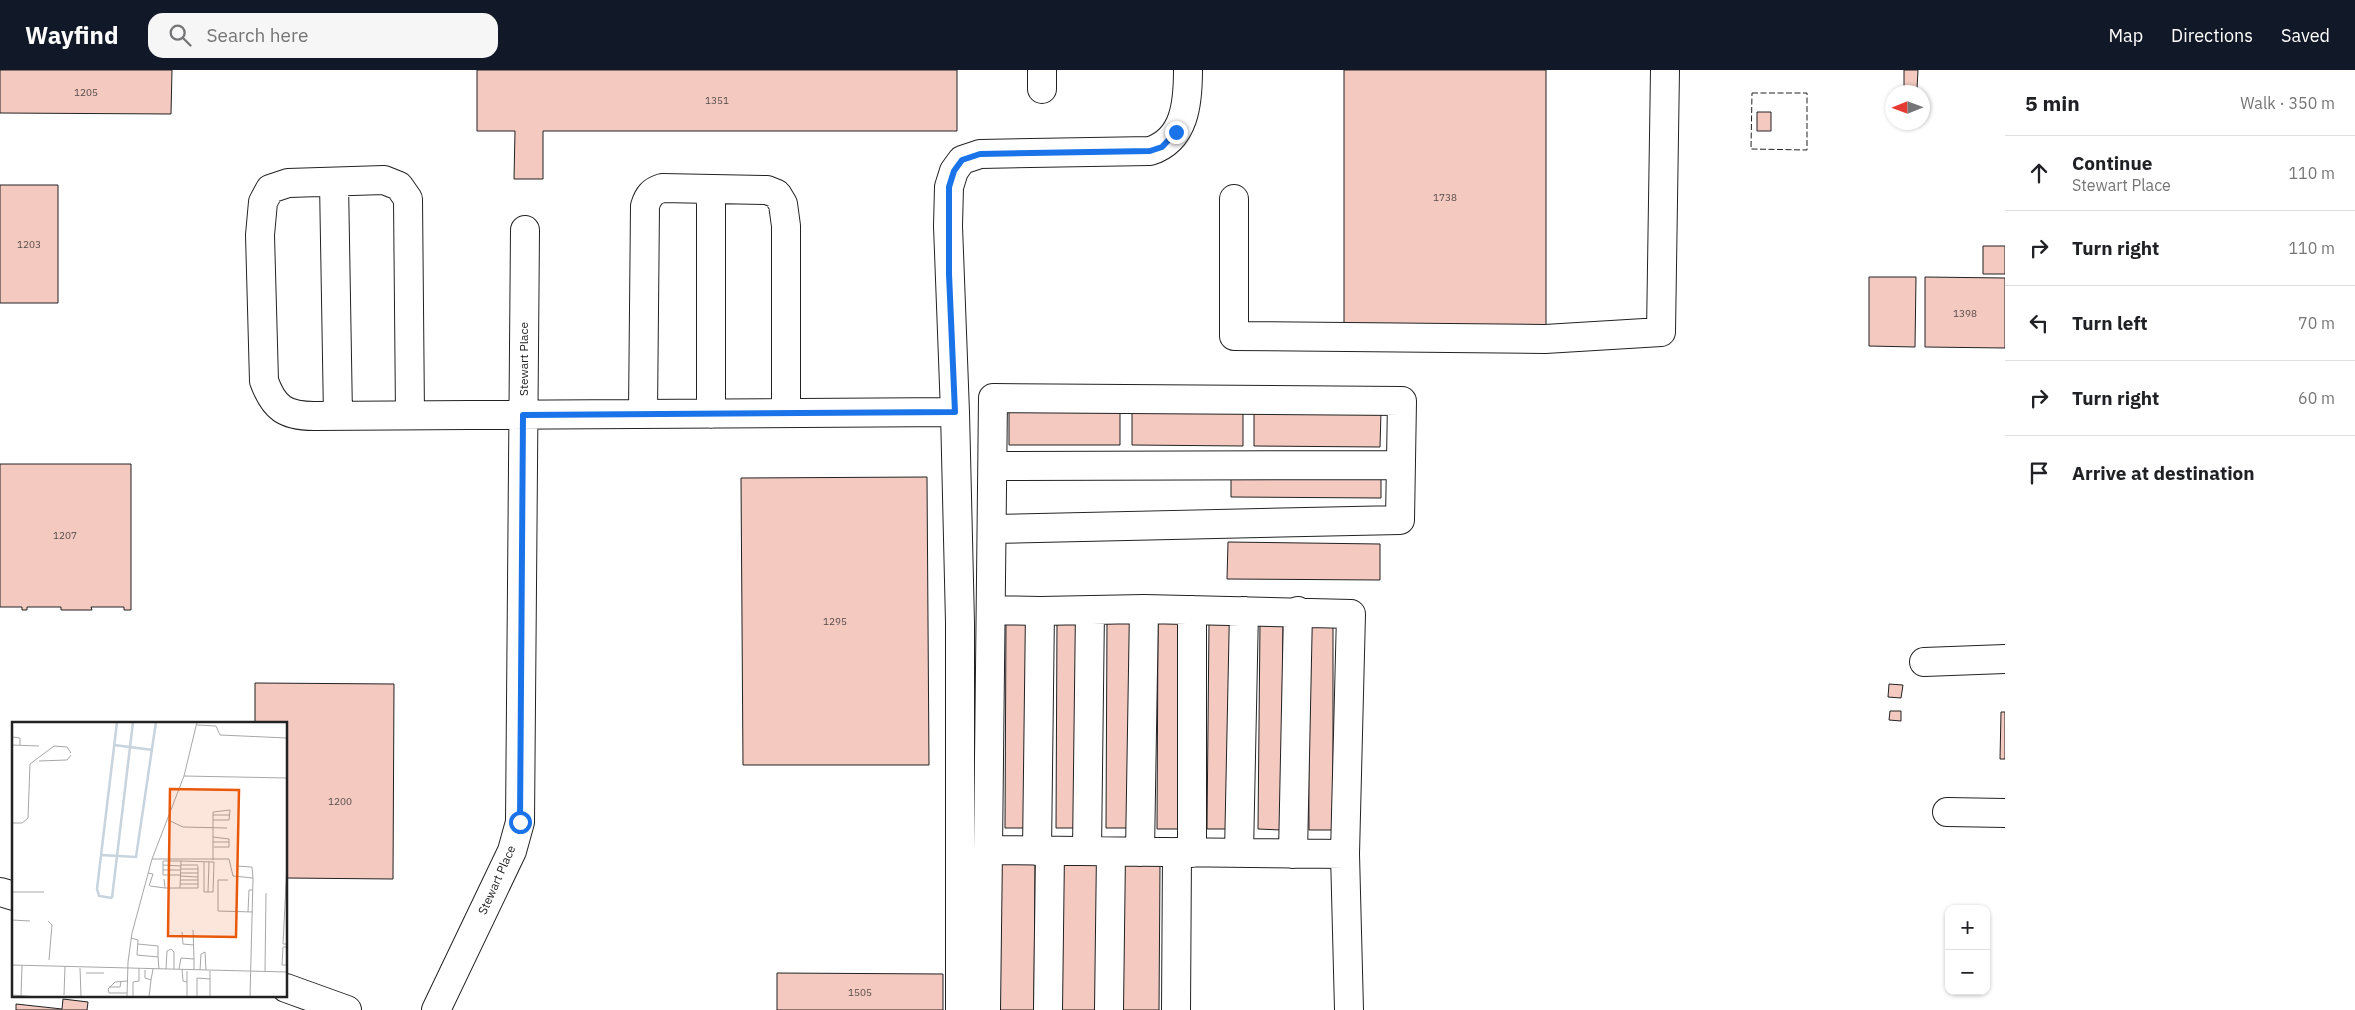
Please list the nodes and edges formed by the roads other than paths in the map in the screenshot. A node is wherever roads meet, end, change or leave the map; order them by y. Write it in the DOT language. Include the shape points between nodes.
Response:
graph roads {
  1 [pos="1188,70"];
  2 [pos="1665,70"];
  3 [pos="334,182"];
  4 [pos="711,189"];
  5 [pos="1234,199"];
  6 [pos="524,230"];
  7 [pos="955,412"];
  8 [pos="643,413"];
  9 [pos="786,413"];
  10 [pos="711,414"];
  11 [pos="410,415"];
  12 [pos="523,415"];
  13 [pos="338,416"];
  14 [pos="1401,464"];
  15 [pos="993,466"];
  16 [pos="992,529"];
  17 [pos="1144,609"];
  18 [pos="991,610"];
  19 [pos="1090,610"];
  20 [pos="1192,610"];
  21 [pos="1040,611"];
  22 [pos="1244,611"];
  23 [pos="1298,611"];
  24 [pos="2005,659"];
  25 [pos="1924,662"];
  26 [pos="1947,812"];
  27 [pos="2005,813"];
  28 [pos="988,850"];
  29 [pos="1044,851"];
  30 [pos="1099,851"];
  31 [pos="1140,852"];
  32 [pos="1184,852"];
  33 [pos="1239,853"];
  34 [pos="1293,854"];
  35 [pos="1345,854"];
  36 [pos="288,989"];
  37 [pos="347,1010"];
  38 [pos="436,1010"];
  39 [pos="960,1010"];
  40 [pos="986,1010"];
  41 [pos="1048,1010"];
  42 [pos="1109,1010"];
  43 [pos="1176,1010"];
  44 [pos="1349,1010"];
  1 -- 7 [label="main road" via="1186,111 1176,132 1162,147 1150,151 980,154 962,160 954,171 949,187 948,226"];
  2 -- 5 [label="main road" via="1661,332 1544,339 1234,336"];
  3 -- 11 [label="main road" via="384,180 399,186 408,199"];
  3 -- 13 [label="main road"];
  3 -- 13 [label="main road" via="288,183 270,190 263,202 260,235 264,381 271,399 298,416"];
  4 -- 8 [label="main road" via="662,188 648,198 644,230"];
  4 -- 9 [label="main road" via="767,190 777,194 783,204 786,226"];
  4 -- 10 [label="main road"];
  6 -- 12 [label="main road, Stewart Place"];
  7 -- 9 [label="main road"];
  7 -- 39 [label="main road" via="960,643"];
  8 -- 10 [label="main road"];
  8 -- 12 [label="main road"];
  9 -- 10 [label="main road"];
  11 -- 12 [label="main road"];
  11 -- 13 [label="main road"];
  12 -- 38 [label="main road, Stewart Place" via="520,822 512,851"];
  14 -- 15 [label="main road"];
  14 -- 15 [label="main road" via="1402,401 994,398"];
  14 -- 16 [label="main road" via="1400,520"];
  15 -- 16 [label="main road"];
  16 -- 18 [label="main road"];
  17 -- 19 [label="main road"];
  17 -- 20 [label="main road"];
  17 -- 31 [label="main road"];
  18 -- 21 [label="main road"];
  18 -- 28 [label="main road"];
  19 -- 21 [label="main road"];
  19 -- 30 [label="main road"];
  20 -- 22 [label="main road"];
  20 -- 32 [label="main road"];
  21 -- 29 [label="main road"];
  22 -- 23 [label="main road"];
  22 -- 33 [label="main road"];
  23 -- 34 [label="main road"];
  23 -- 35 [label="main road" via="1351,614"];
  24 -- 25 [label="main road"];
  26 -- 27 [label="main road"];
  28 -- 29 [label="main road"];
  28 -- 40 [label="main road"];
  29 -- 30 [label="main road"];
  29 -- 41 [label="main road"];
  30 -- 31 [label="main road"];
  30 -- 42 [label="main road"];
  31 -- 32 [label="main road"];
  32 -- 33 [label="main road"];
  32 -- 43 [label="main road"];
  33 -- 34 [label="main road"];
  34 -- 35 [label="main road"];
  35 -- 44 [label="main road"];
  36 -- 37 [label="main road"];
}
